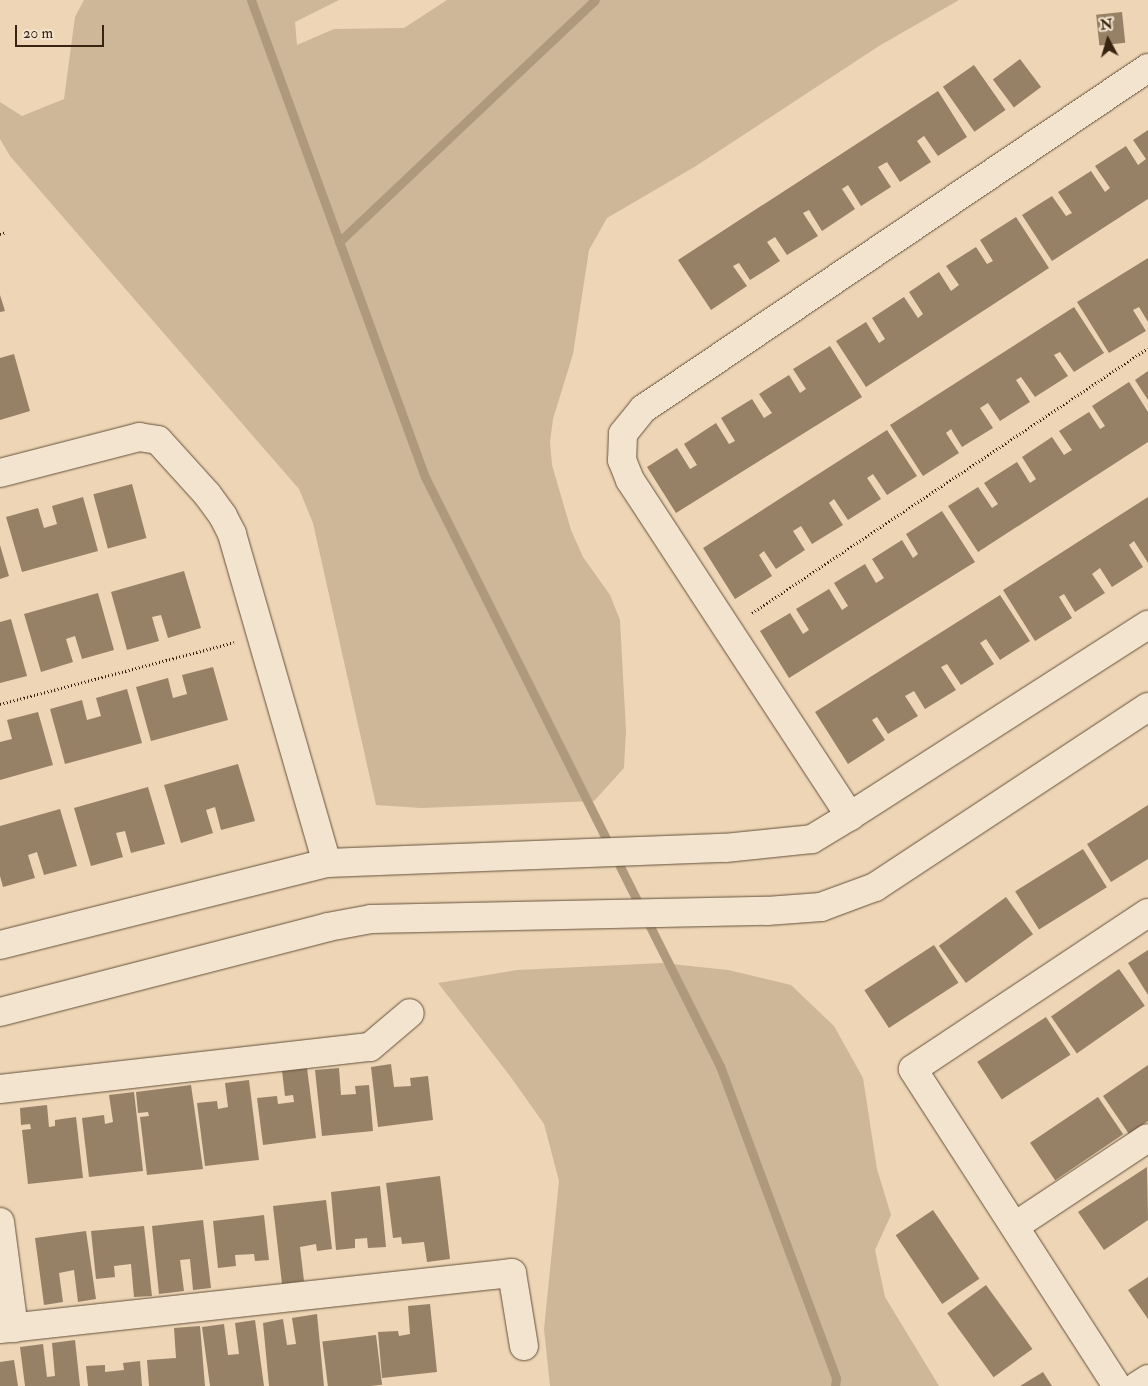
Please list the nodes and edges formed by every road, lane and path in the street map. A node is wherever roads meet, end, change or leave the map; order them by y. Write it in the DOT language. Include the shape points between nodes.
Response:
graph roads {
  1 [pos="1148,68"];
  2 [pos="6,232"];
  3 [pos="0,234"];
  4 [pos="1148,348"];
  5 [pos="0,473"];
  6 [pos="1148,626"];
  7 [pos="729,629"];
  8 [pos="261,635"];
  9 [pos="0,704"];
  10 [pos="1148,707"];
  11 [pos="850,816"];
  12 [pos="327,863"];
  13 [pos="1148,913"];
  14 [pos="0,945"];
  15 [pos="0,1012"];
  16 [pos="410,1013"];
  17 [pos="0,1089"];
  18 [pos="1148,1138"];
  19 [pos="0,1222"];
  20 [pos="1015,1226"];
  21 [pos="7,1329"];
  22 [pos="524,1346"];
  23 [pos="1148,1379"];
  24 [pos="1117,1386"];
  25 [pos="1137,1386"];
  1 -- 7 [label="street" via="643,409 623,434 622,460 630,480"];
  2 -- 3 [label="path"];
  4 -- 7 [label="path"];
  5 -- 8 [label="street" via="139,436 158,440 207,494 232,534"];
  6 -- 11 [label="street"];
  7 -- 11 [label="street"];
  8 -- 9 [label="path"];
  8 -- 12 [label="street"];
  10 -- 15 [label="street" via="875,887 822,907 767,911 371,919 328,926"];
  11 -- 12 [label="street" via="812,839 725,848"];
  12 -- 14 [label="street"];
  13 -- 20 [label="street" via="913,1069"];
  16 -- 17 [label="street" via="370,1047"];
  18 -- 20 [label="street"];
  19 -- 21 [label="street"];
  20 -- 24 [label="street"];
  21 -- 22 [label="street" via="512,1273"];
  23 -- 25 [label="street"];
}
